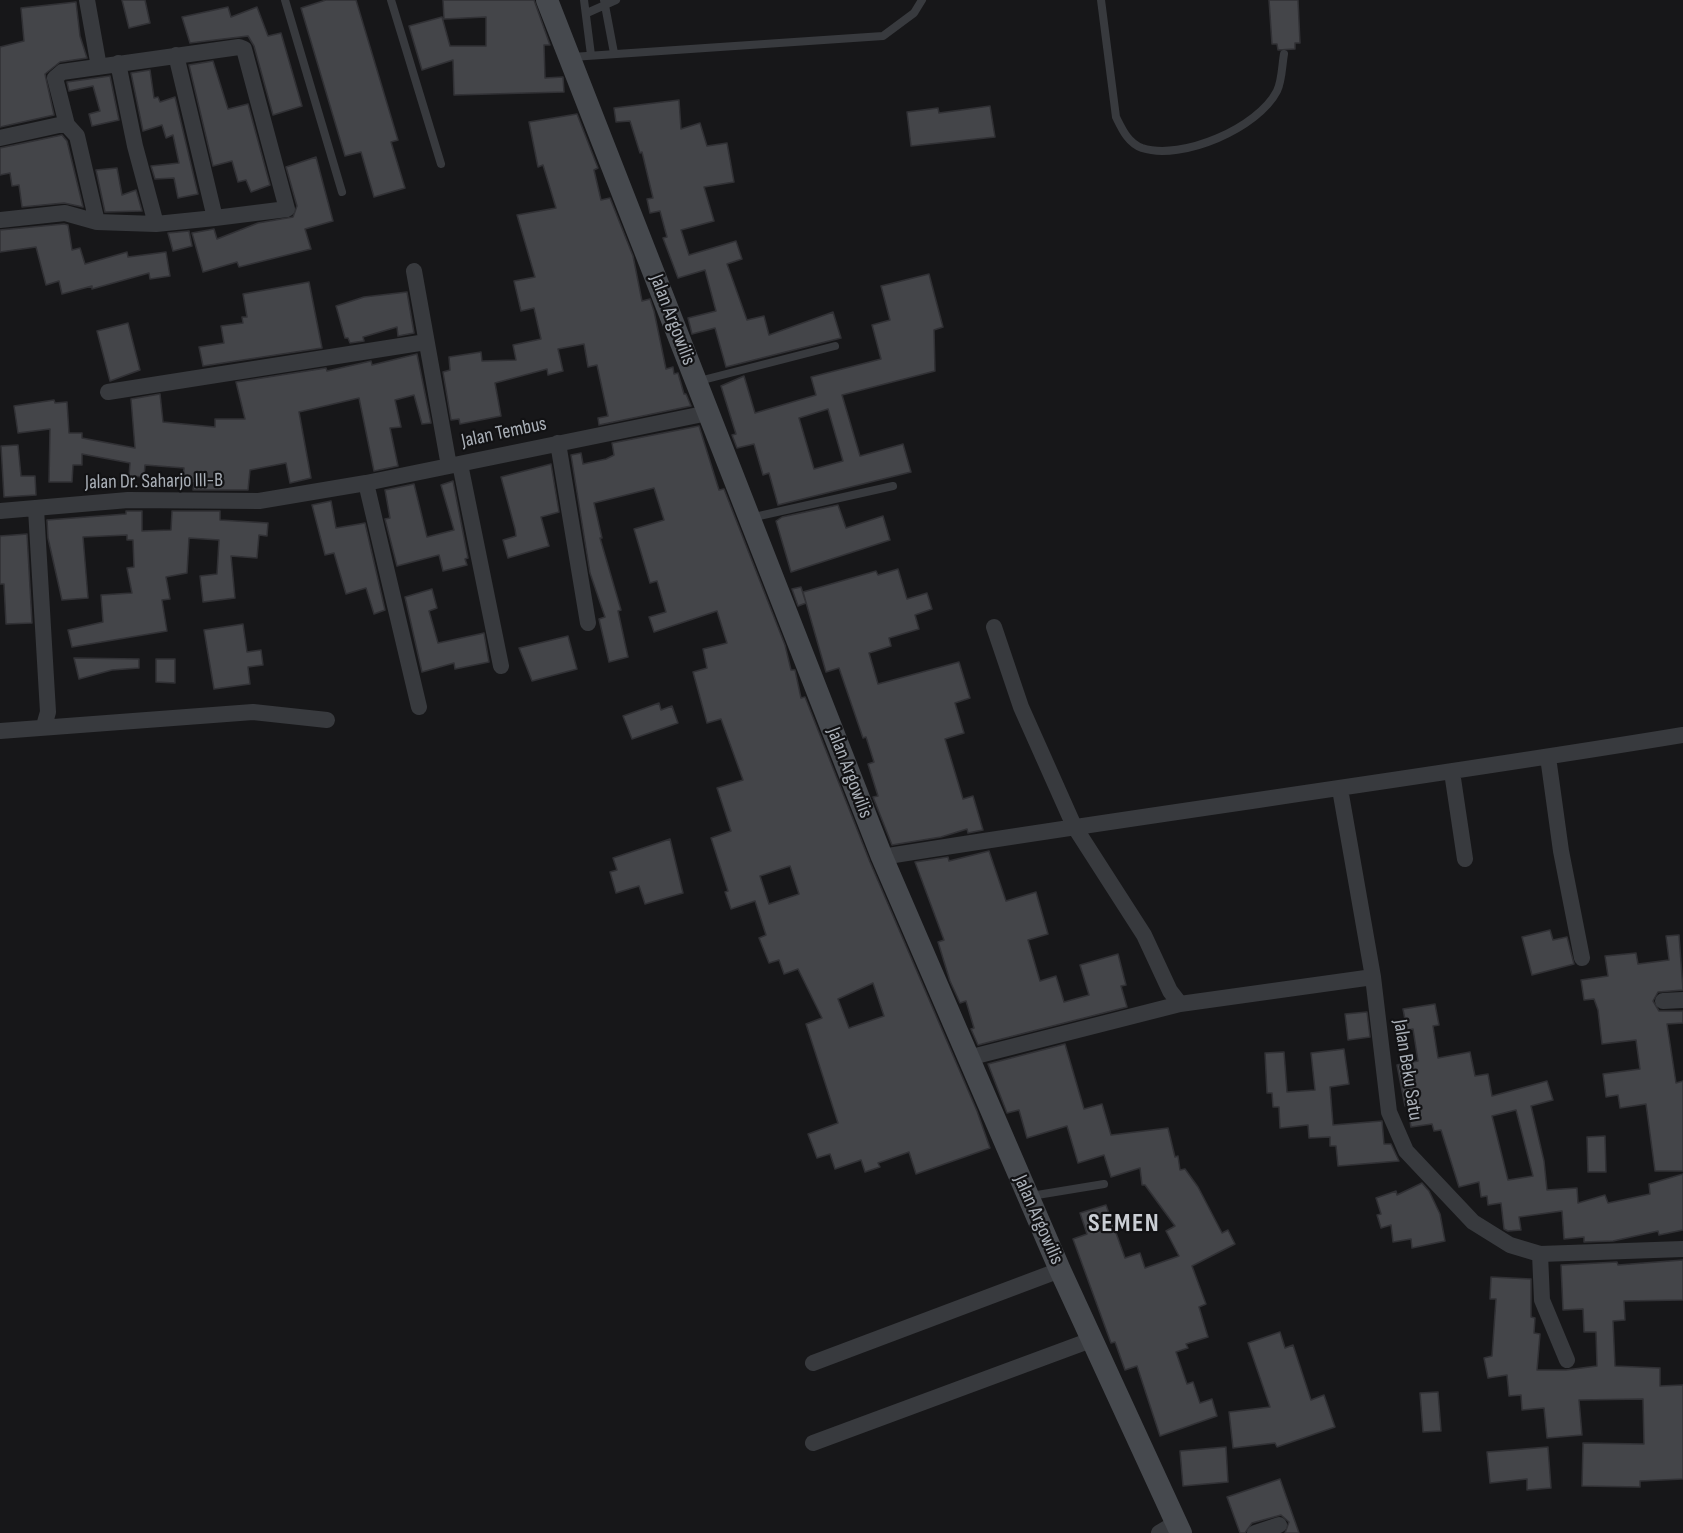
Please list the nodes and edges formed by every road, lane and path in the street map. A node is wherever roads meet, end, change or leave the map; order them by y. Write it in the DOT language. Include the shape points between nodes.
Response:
graph roads {
  1 [pos="87,0"];
  2 [pos="285,0"];
  3 [pos="390,0"];
  4 [pos="548,0"];
  5 [pos="584,0"];
  6 [pos="616,0"];
  7 [pos="922,0"];
  8 [pos="1101,0"];
  9 [pos="605,3"];
  10 [pos="587,13"];
  11 [pos="614,53"];
  12 [pos="1284,54"];
  13 [pos="176,55"];
  14 [pos="580,56"];
  15 [pos="118,63"];
  16 [pos="99,67"];
  17 [pos="67,125"];
  18 [pos="0,138"];
  19 [pos="441,164"];
  20 [pos="342,192"];
  21 [pos="215,219"];
  22 [pos="0,220"];
  23 [pos="97,222"];
  24 [pos="156,224"];
  25 [pos="414,271"];
  26 [pos="426,342"];
  27 [pos="835,345"];
  28 [pos="695,382"];
  29 [pos="108,392"];
  30 [pos="708,413"];
  31 [pos="558,443"];
  32 [pos="454,465"];
  33 [pos="366,483"];
  34 [pos="893,486"];
  35 [pos="309,493"];
  36 [pos="36,509"];
  37 [pos="0,511"];
  38 [pos="749,518"];
  39 [pos="588,623"];
  40 [pos="994,627"];
  41 [pos="501,666"];
  42 [pos="419,707"];
  43 [pos="327,720"];
  44 [pos="44,726"];
  45 [pos="0,731"];
  46 [pos="1683,735"];
  47 [pos="1548,757"];
  48 [pos="1452,772"];
  49 [pos="1340,789"];
  50 [pos="1074,826"];
  51 [pos="882,857"];
  52 [pos="1465,859"];
  53 [pos="1582,958"];
  54 [pos="1373,977"];
  55 [pos="1683,999"];
  56 [pos="1663,1002"];
  57 [pos="1180,1004"];
  58 [pos="968,1058"];
  59 [pos="1104,1184"];
  60 [pos="1028,1197"];
  61 [pos="1683,1249"];
  62 [pos="1540,1254"];
  63 [pos="1060,1270"];
  64 [pos="1091,1340"];
  65 [pos="1567,1360"];
  66 [pos="813,1363"];
  67 [pos="813,1443"];
  68 [pos="1279,1525"];
  69 [pos="1172,1530"];
  70 [pos="1255,1533"];
  1 -- 16 [label="street"];
  2 -- 20 [label="lane"];
  3 -- 19 [label="lane"];
  4 -- 14 [label="street, Jalan Argowilis"];
  5 -- 10 [label="lane"];
  6 -- 9 [label="lane"];
  7 -- 11 [label="lane" via="914,13 883,36"];
  8 -- 12 [label="lane" via="1116,117 1124,134 1141,148 1163,150 1230,134 1258,114 1278,90"];
  9 -- 10 [label="lane"];
  9 -- 11 [label="lane"];
  10 -- 14 [label="lane"];
  11 -- 14 [label="lane"];
  13 -- 15 [label="street"];
  13 -- 21 [label="street"];
  13 -- 21 [label="street" via="244,49 287,209"];
  14 -- 28 [label="street, Jalan Argowilis"];
  15 -- 16 [label="street"];
  15 -- 24 [label="street"];
  16 -- 17 [label="street" via="62,72 55,78"];
  17 -- 18 [label="street"];
  17 -- 23 [label="street" via="76,136"];
  21 -- 24 [label="street"];
  22 -- 23 [label="street" via="65,213"];
  23 -- 24 [label="street"];
  25 -- 26 [label="street"];
  26 -- 29 [label="street"];
  26 -- 32 [label="street"];
  27 -- 28 [label="lane"];
  28 -- 30 [label="street, Jalan Argowilis"];
  30 -- 31 [label="street, Jalan Tembus"];
  30 -- 38 [label="street, Jalan Argowilis"];
  31 -- 32 [label="street, Jalan Tembus"];
  31 -- 39 [label="street"];
  32 -- 33 [label="street, Jalan Tembus"];
  32 -- 41 [label="street"];
  33 -- 35 [label="street, Jalan Tembus"];
  33 -- 42 [label="street"];
  34 -- 38 [label="lane"];
  35 -- 36 [label="street, Jalan Dr. Saharjo III-B" via="259,501 128,500"];
  36 -- 37 [label="street, Jalan Dr. Saharjo III-B"];
  36 -- 44 [label="street" via="48,712"];
  38 -- 51 [label="street, Jalan Argowilis"];
  40 -- 50 [label="street" via="1021,707"];
  43 -- 44 [label="street" via="253,712"];
  44 -- 45 [label="street"];
  46 -- 47 [label="street"];
  47 -- 48 [label="street"];
  47 -- 53 [label="street"];
  48 -- 49 [label="street"];
  48 -- 52 [label="street"];
  49 -- 50 [label="street"];
  49 -- 54 [label="street, Jalan Beku Satu"];
  50 -- 51 [label="street"];
  50 -- 57 [label="street" via="1144,935"];
  51 -- 58 [label="street, Jalan Argowilis"];
  54 -- 57 [label="street"];
  54 -- 62 [label="street, Jalan Beku Satu" via="1389,1112 1406,1151 1473,1222 1510,1245"];
  55 -- 56 [label="street"];
  57 -- 58 [label="street"];
  58 -- 60 [label="street, Jalan Argowilis"];
  59 -- 60 [label="lane"];
  60 -- 63 [label="street, Jalan Argowilis"];
  61 -- 62 [label="street, Jalan Beku Satu"];
  62 -- 65 [label="street" via="1542,1300"];
  63 -- 64 [label="street, Jalan Argowilis"];
  63 -- 66 [label="street"];
  64 -- 67 [label="street"];
  64 -- 69 [label="street, Jalan Argowilis"];
  68 -- 70 [label="street"];
}
